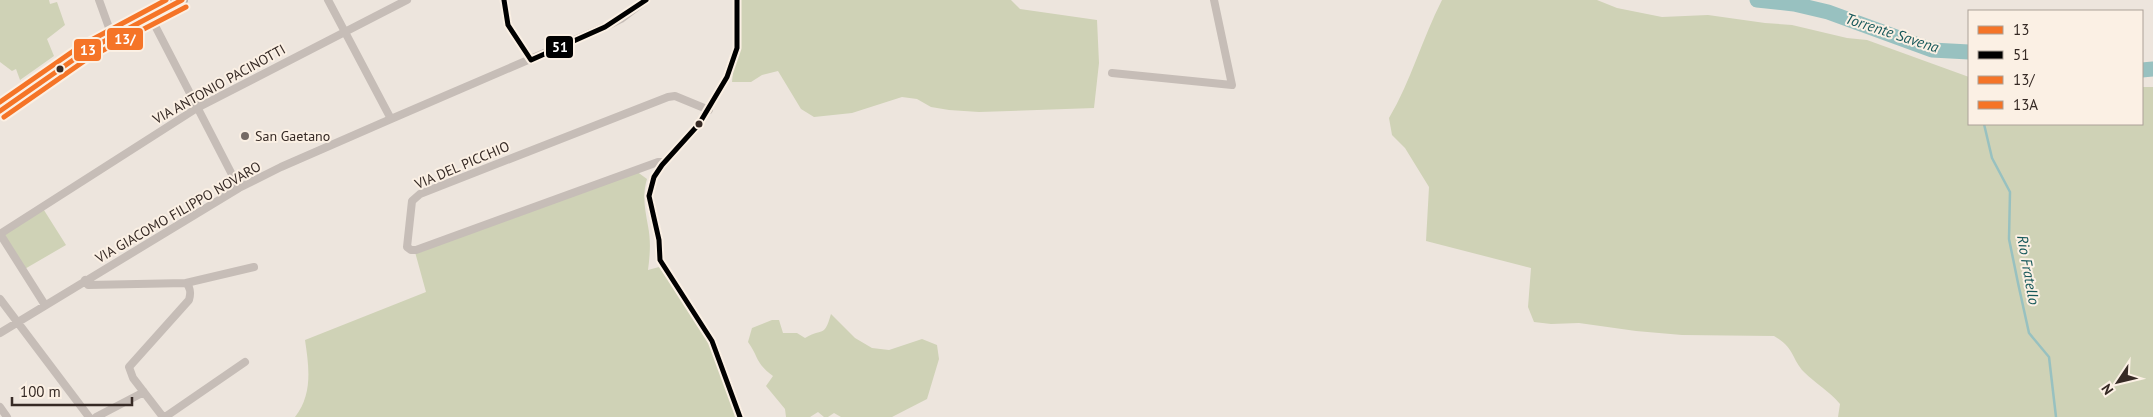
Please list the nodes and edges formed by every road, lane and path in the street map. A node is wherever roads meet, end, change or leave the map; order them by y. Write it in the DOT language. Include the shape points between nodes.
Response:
graph roads {
  1 [pos="99,0"];
  2 [pos="182,0"];
  3 [pos="328,0"];
  4 [pos="406,0"];
  5 [pos="504,0"];
  6 [pos="646,0"];
  7 [pos="737,0"];
  8 [pos="1214,0"];
  9 [pos="150,16"];
  10 [pos="344,31"];
  11 [pos="112,36"];
  12 [pos="532,60"];
  13 [pos="1112,73"];
  14 [pos="197,108"];
  15 [pos="709,110"];
  16 [pos="0,111"];
  17 [pos="391,119"];
  18 [pos="664,162"];
  19 [pos="239,188"];
  20 [pos="0,234"];
  21 [pos="254,267"];
  22 [pos="85,280"];
  23 [pos="186,283"];
  24 [pos="0,299"];
  25 [pos="45,305"];
  26 [pos="18,322"];
  27 [pos="0,333"];
  28 [pos="245,362"];
  29 [pos="144,392"];
  30 [pos="0,407"];
  31 [pos="7,417"];
  32 [pos="89,417"];
  33 [pos="96,417"];
  34 [pos="164,417"];
  35 [pos="740,417"];
  1 -- 11 [label="street"];
  2 -- 9 [label="main road"];
  3 -- 10 [label="street"];
  4 -- 10 [label="street, VIA ANTONIO PACINOTTI"];
  5 -- 12 [label="street" via="508,25"];
  6 -- 12 [label="street, VIA GIACOMO FILIPPO NOVARO" via="607,26"];
  7 -- 15 [label="street" via="738,48"];
  8 -- 13 [label="street" via="1232,85"];
  9 -- 11 [label="main road"];
  9 -- 14 [label="street"];
  10 -- 14 [label="street, VIA ANTONIO PACINOTTI"];
  10 -- 17 [label="street"];
  11 -- 16 [label="main road"];
  12 -- 17 [label="street, VIA GIACOMO FILIPPO NOVARO"];
  14 -- 19 [label="street"];
  14 -- 20 [label="street, VIA ANTONIO PACINOTTI"];
  15 -- 18 [label="street"];
  15 -- 18 [label="street, VIA DEL PICCHIO" via="675,96 668,97 420,194 412,201 407,247 416,250"];
  17 -- 19 [label="street, VIA GIACOMO FILIPPO NOVARO"];
  18 -- 35 [label="street" via="654,177 649,196 660,260 712,341"];
  19 -- 22 [label="street, VIA GIACOMO FILIPPO NOVARO"];
  20 -- 25 [label="street"];
  21 -- 23 [label="street"];
  22 -- 23 [label="street" via="88,285"];
  22 -- 25 [label="street, VIA GIACOMO FILIPPO NOVARO"];
  23 -- 29 [label="street" via="191,293 189,300 129,367"];
  24 -- 26 [label="street"];
  25 -- 26 [label="street, VIA GIACOMO FILIPPO NOVARO"];
  26 -- 27 [label="street, VIA GIACOMO FILIPPO NOVARO"];
  26 -- 32 [label="street"];
  28 -- 34 [label="street"];
  29 -- 33 [label="street"];
  29 -- 34 [label="street"];
  30 -- 31 [label="street"];
}
